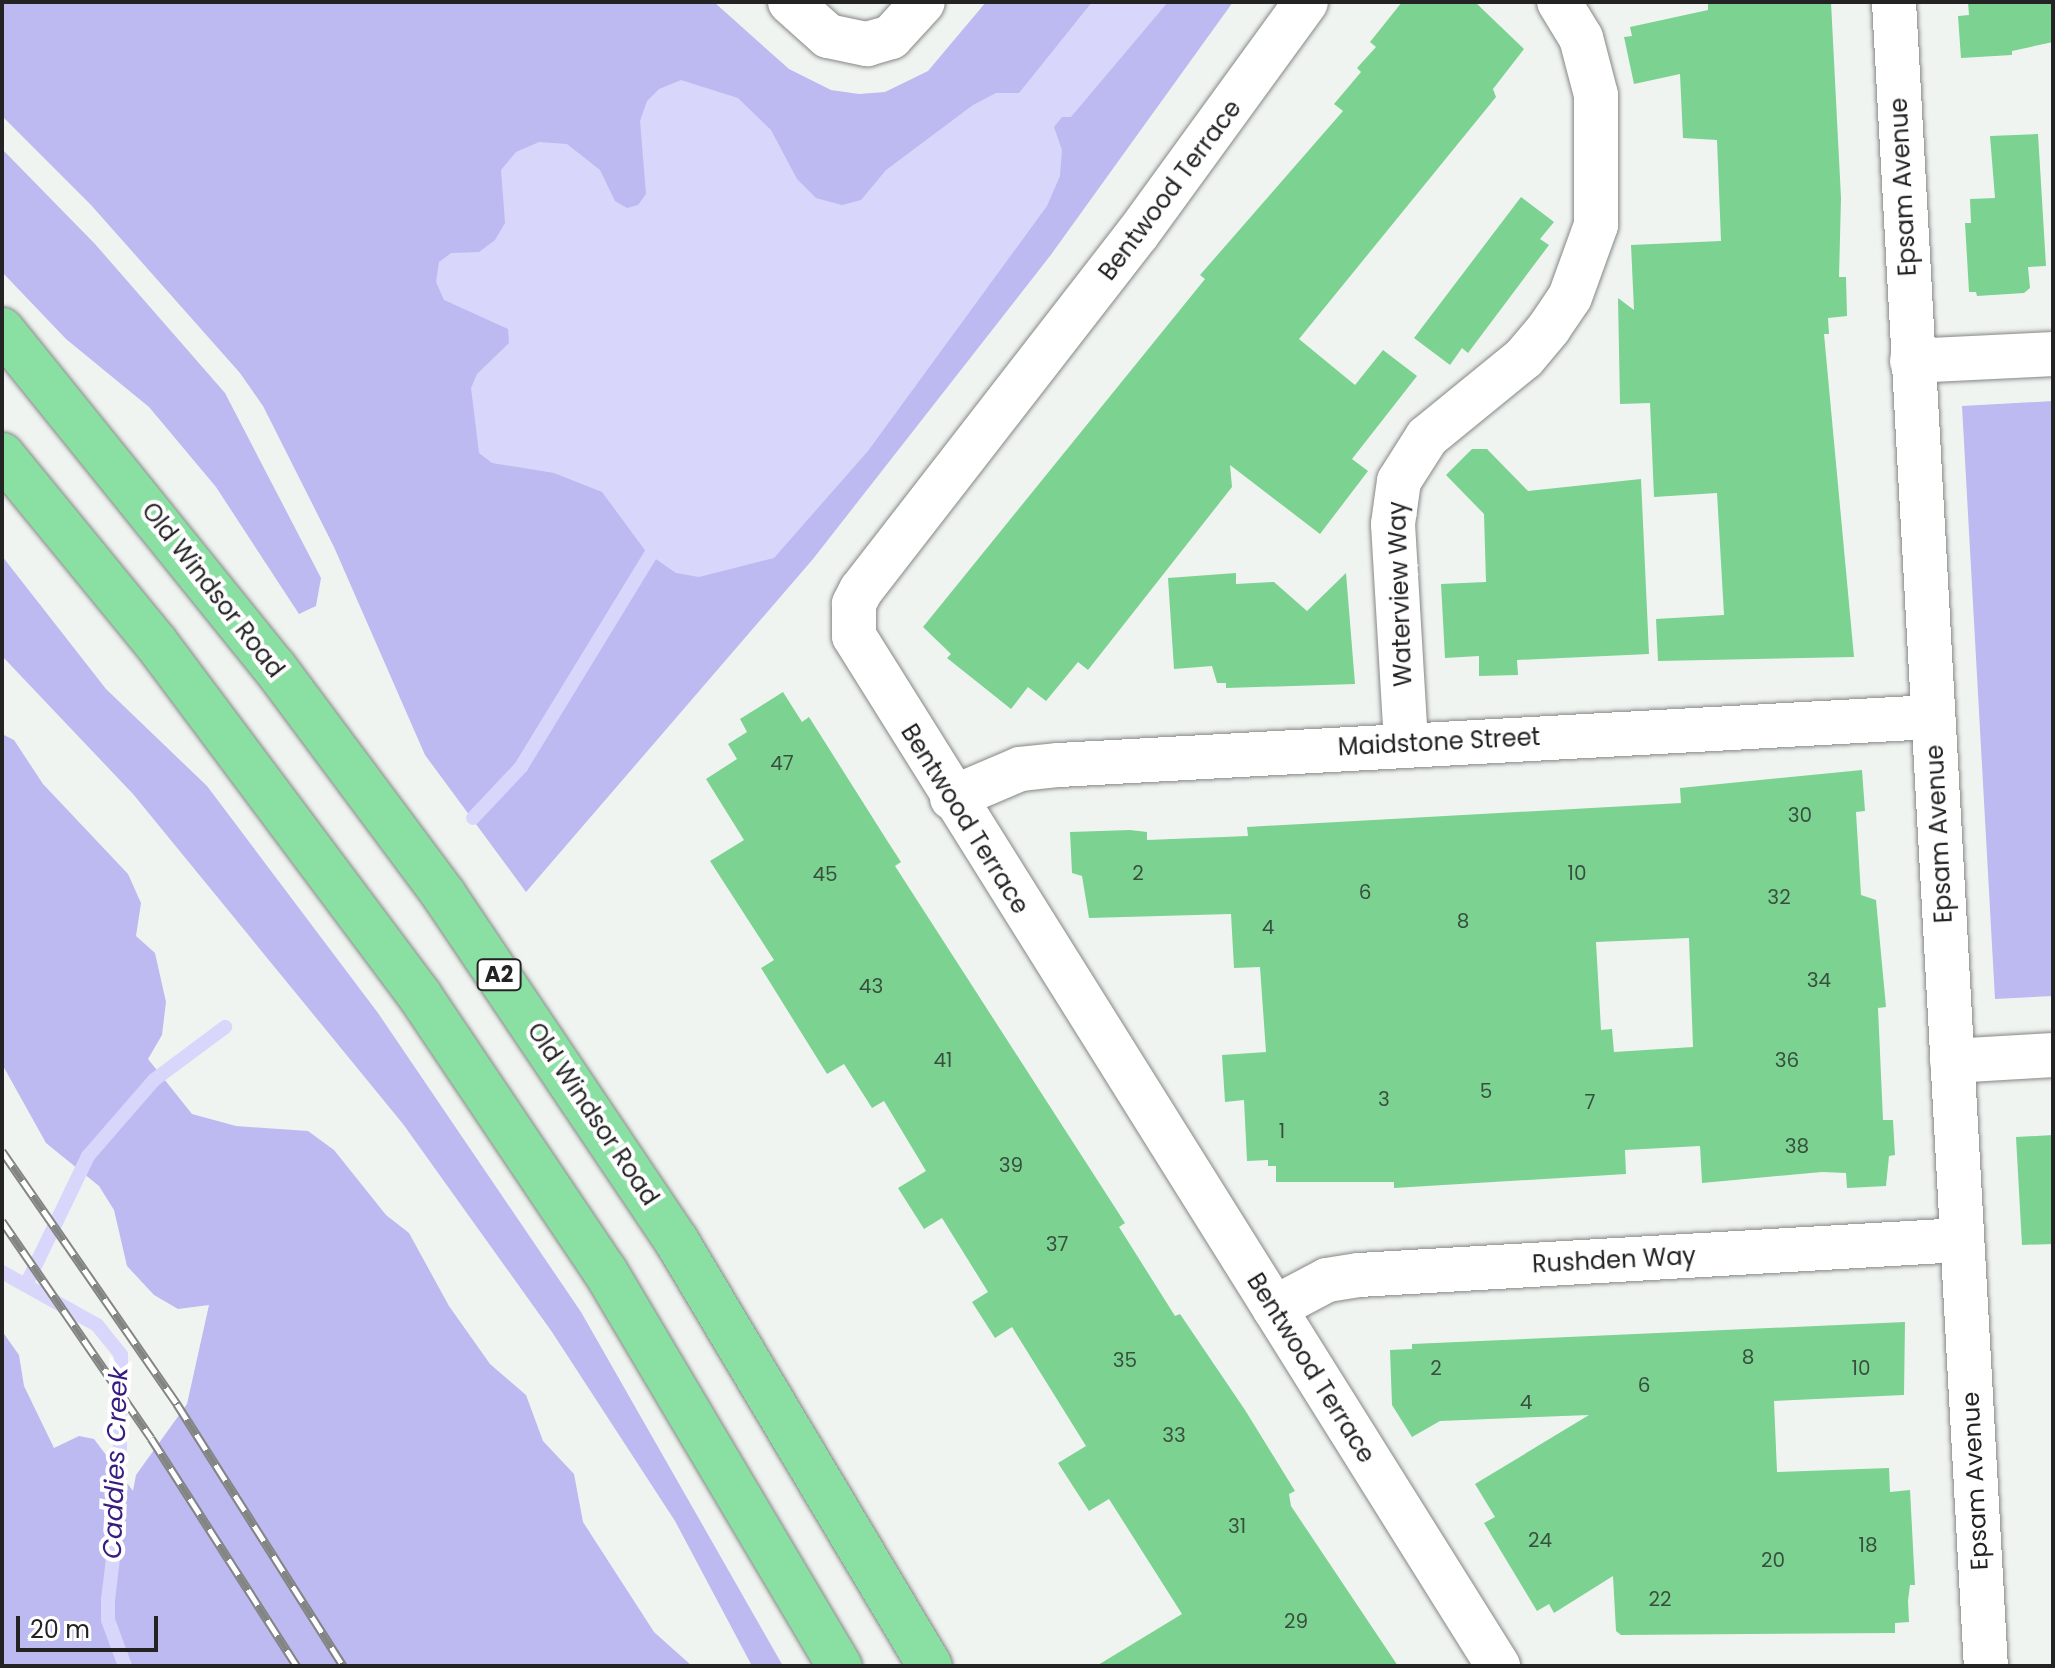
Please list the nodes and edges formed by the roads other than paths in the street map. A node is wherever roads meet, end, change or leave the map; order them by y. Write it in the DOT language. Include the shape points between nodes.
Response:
graph roads {
  1 [pos="790,2"];
  2 [pos="923,2"];
  3 [pos="1306,2"];
  4 [pos="1559,2"];
  5 [pos="1894,2"];
  6 [pos="2,330"];
  7 [pos="2053,354"];
  8 [pos="1912,361"];
  9 [pos="2,455"];
  10 [pos="1932,717"];
  11 [pos="1406,743"];
  12 [pos="952,798"];
  13 [pos="2053,1055"];
  14 [pos="1952,1061"];
  15 [pos="1961,1240"];
  16 [pos="1274,1308"];
  17 [pos="840,1666"];
  18 [pos="930,1666"];
  19 [pos="1498,1666"];
  20 [pos="1986,1666"];
  1 -- 2 [label="street" via="828,36 867,44 891,37"];
  3 -- 12 [label="street, Bentwood Terrace" via="1240,98 854,604 854,636 860,650"];
  4 -- 11 [label="street, Waterview Way" via="1581,38 1596,95 1596,225 1570,297 1549,328 1524,358 1427,437 1399,481 1393,524"];
  5 -- 8 [label="street, Epsam Avenue"];
  6 -- 18 [label="highway, Old Windsor Road / A2" via="275,668 444,895 676,1240"];
  7 -- 8 [label="street"];
  8 -- 10 [label="street, Epsam Avenue"];
  9 -- 17 [label="highway" via="156,643 420,996 613,1285"];
  10 -- 11 [label="street, Maidstone Street"];
  10 -- 14 [label="street, Epsam Avenue"];
  11 -- 12 [label="street, Maidstone Street" via="1020,769"];
  12 -- 16 [label="street, Bentwood Terrace"];
  13 -- 14 [label="street"];
  14 -- 15 [label="street, Epsam Avenue"];
  15 -- 16 [label="street, Rushden Way" via="1359,1275 1327,1280"];
  15 -- 20 [label="street, Epsam Avenue"];
  16 -- 19 [label="street, Bentwood Terrace"];
}
